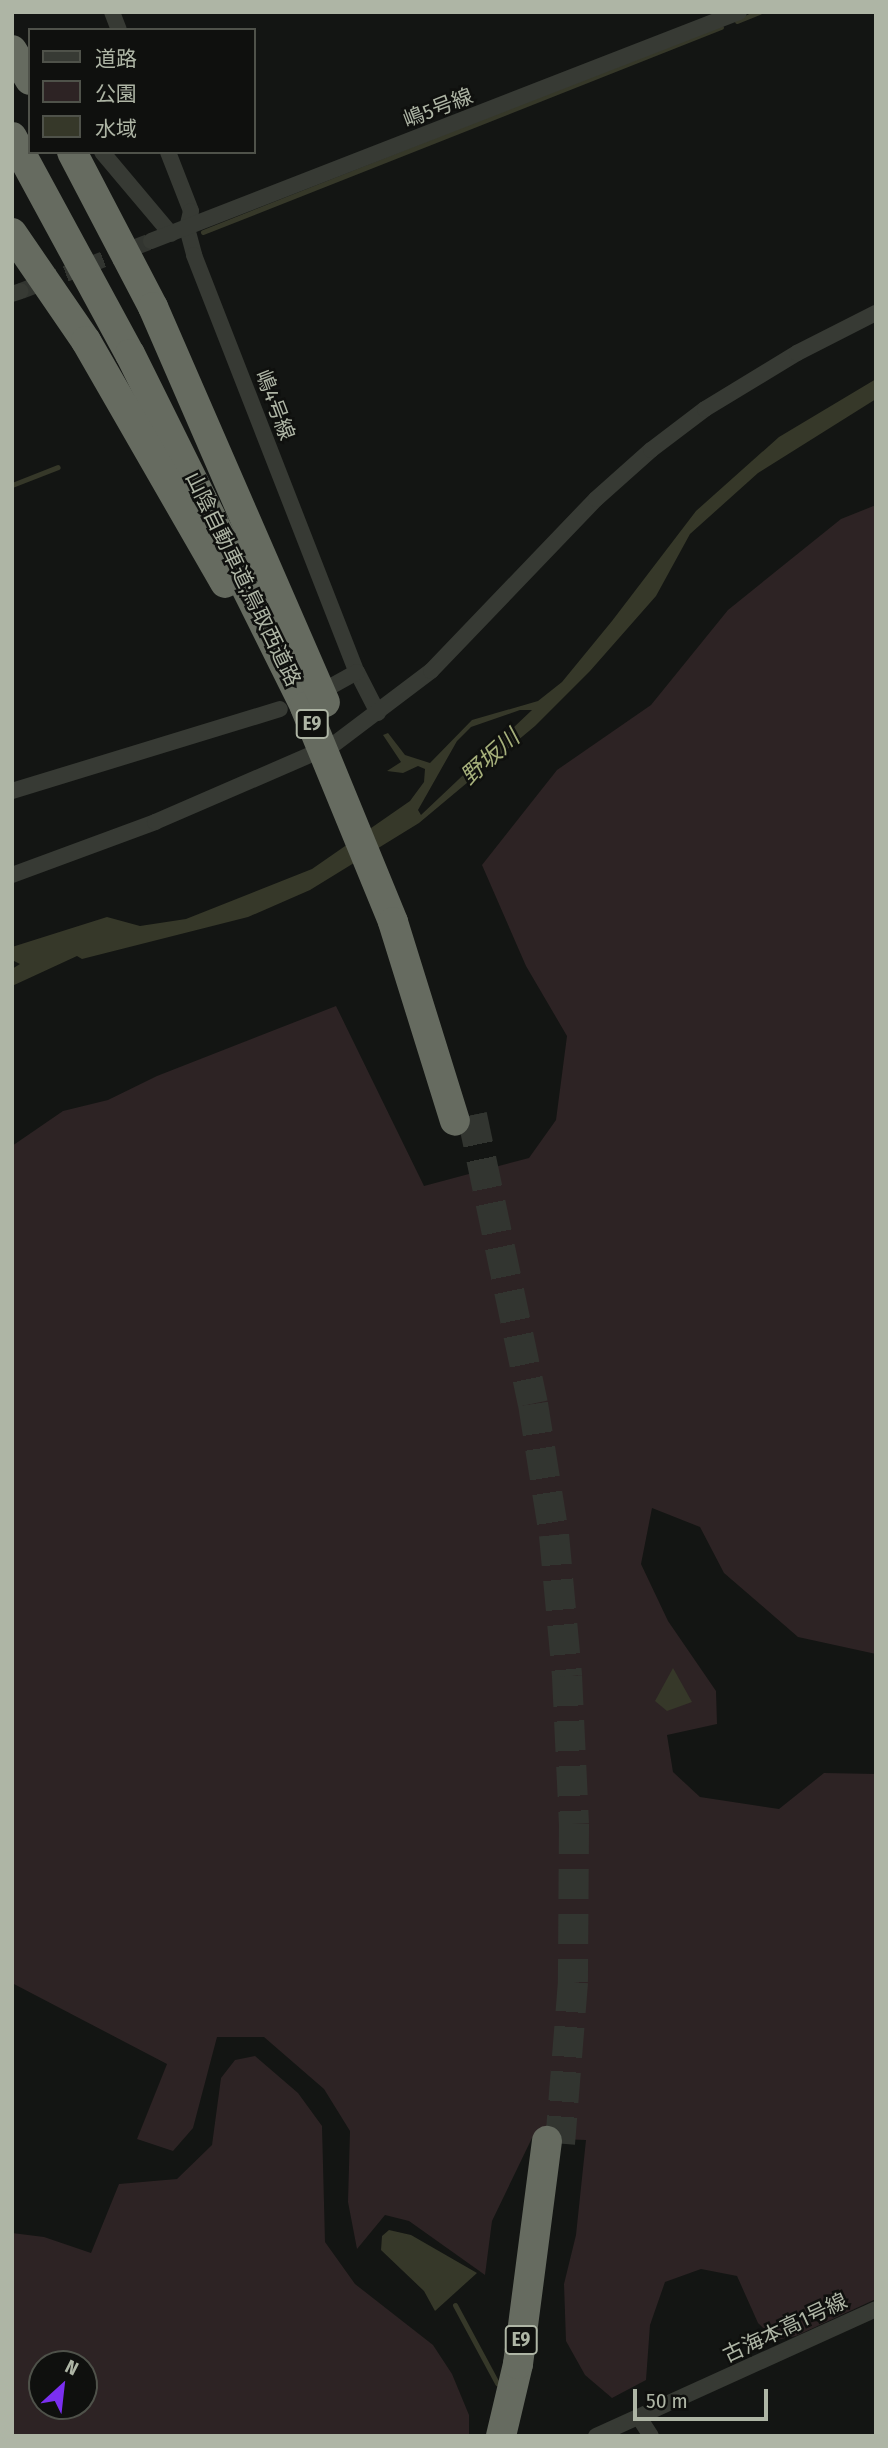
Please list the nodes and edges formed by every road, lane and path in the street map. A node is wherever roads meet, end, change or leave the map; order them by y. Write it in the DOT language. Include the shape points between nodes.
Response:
graph roads {
  1 [pos="739,12"];
  2 [pos="12,48"];
  3 [pos="28,65"];
  4 [pos="28,76"];
  5 [pos="12,116"];
  6 [pos="12,137"];
  7 [pos="28,144"];
  8 [pos="34,154"];
  9 [pos="73,154"];
  10 [pos="104,154"];
  11 [pos="169,154"];
  12 [pos="187,228"];
  13 [pos="12,233"];
  14 [pos="171,234"];
  15 [pos="151,241"];
  16 [pos="876,313"];
  17 [pos="202,485"];
  18 [pos="357,672"];
  19 [pos="328,688"];
  20 [pos="280,709"];
  21 [pos="378,713"];
  22 [pos="12,791"];
  23 [pos="375,861"];
  24 [pos="12,875"];
  25 [pos="464,1118"];
  26 [pos="554,2142"];
  27 [pos="542,2244"];
  28 [pos="876,2309"];
  29 [pos="640,2419"];
  30 [pos="501,2436"];
  31 [pos="514,2436"];
  32 [pos="597,2436"];
  33 [pos="651,2436"];
  1 -- 12 [label="street, 嶋5号線"];
  2 -- 3 [label="street"];
  2 -- 4 [label="highway"];
  5 -- 7 [label="highway"];
  6 -- 17 [label="highway, 山陰自動車道;鳥取西道路"];
  8 -- 17 [label="highway, 山陰自動車道;鳥取西道路"];
  9 -- 17 [label="highway" via="153,307"];
  10 -- 14 [label="street"];
  11 -- 12 [label="street, 嶋4号線" via="191,211"];
  12 -- 14 [label="street, 嶋5号線"];
  12 -- 18 [label="street, 嶋4号線"];
  13 -- 17 [label="highway" via="86,341"];
  14 -- 15 [label="street, 嶋5号線"];
  16 -- 21 [label="street" via="763,374 651,450 596,499 431,671"];
  17 -- 23 [label="highway" via="250,627"];
  17 -- 23 [label="highway" via="363,793"];
  18 -- 19 [label="street"];
  18 -- 21 [label="street, 嶋4号線"];
  20 -- 22 [label="street"];
  21 -- 24 [label="street" via="293,765"];
  23 -- 25 [label="highway" via="416,968"];
  26 -- 27 [label="highway, E9"];
  27 -- 30 [label="highway, E9"];
  27 -- 31 [label="highway, E9"];
  28 -- 29 [label="street, 古海本高1号線"];
  29 -- 32 [label="street, 古海本高1号線"];
  29 -- 33 [label="street"];
}
